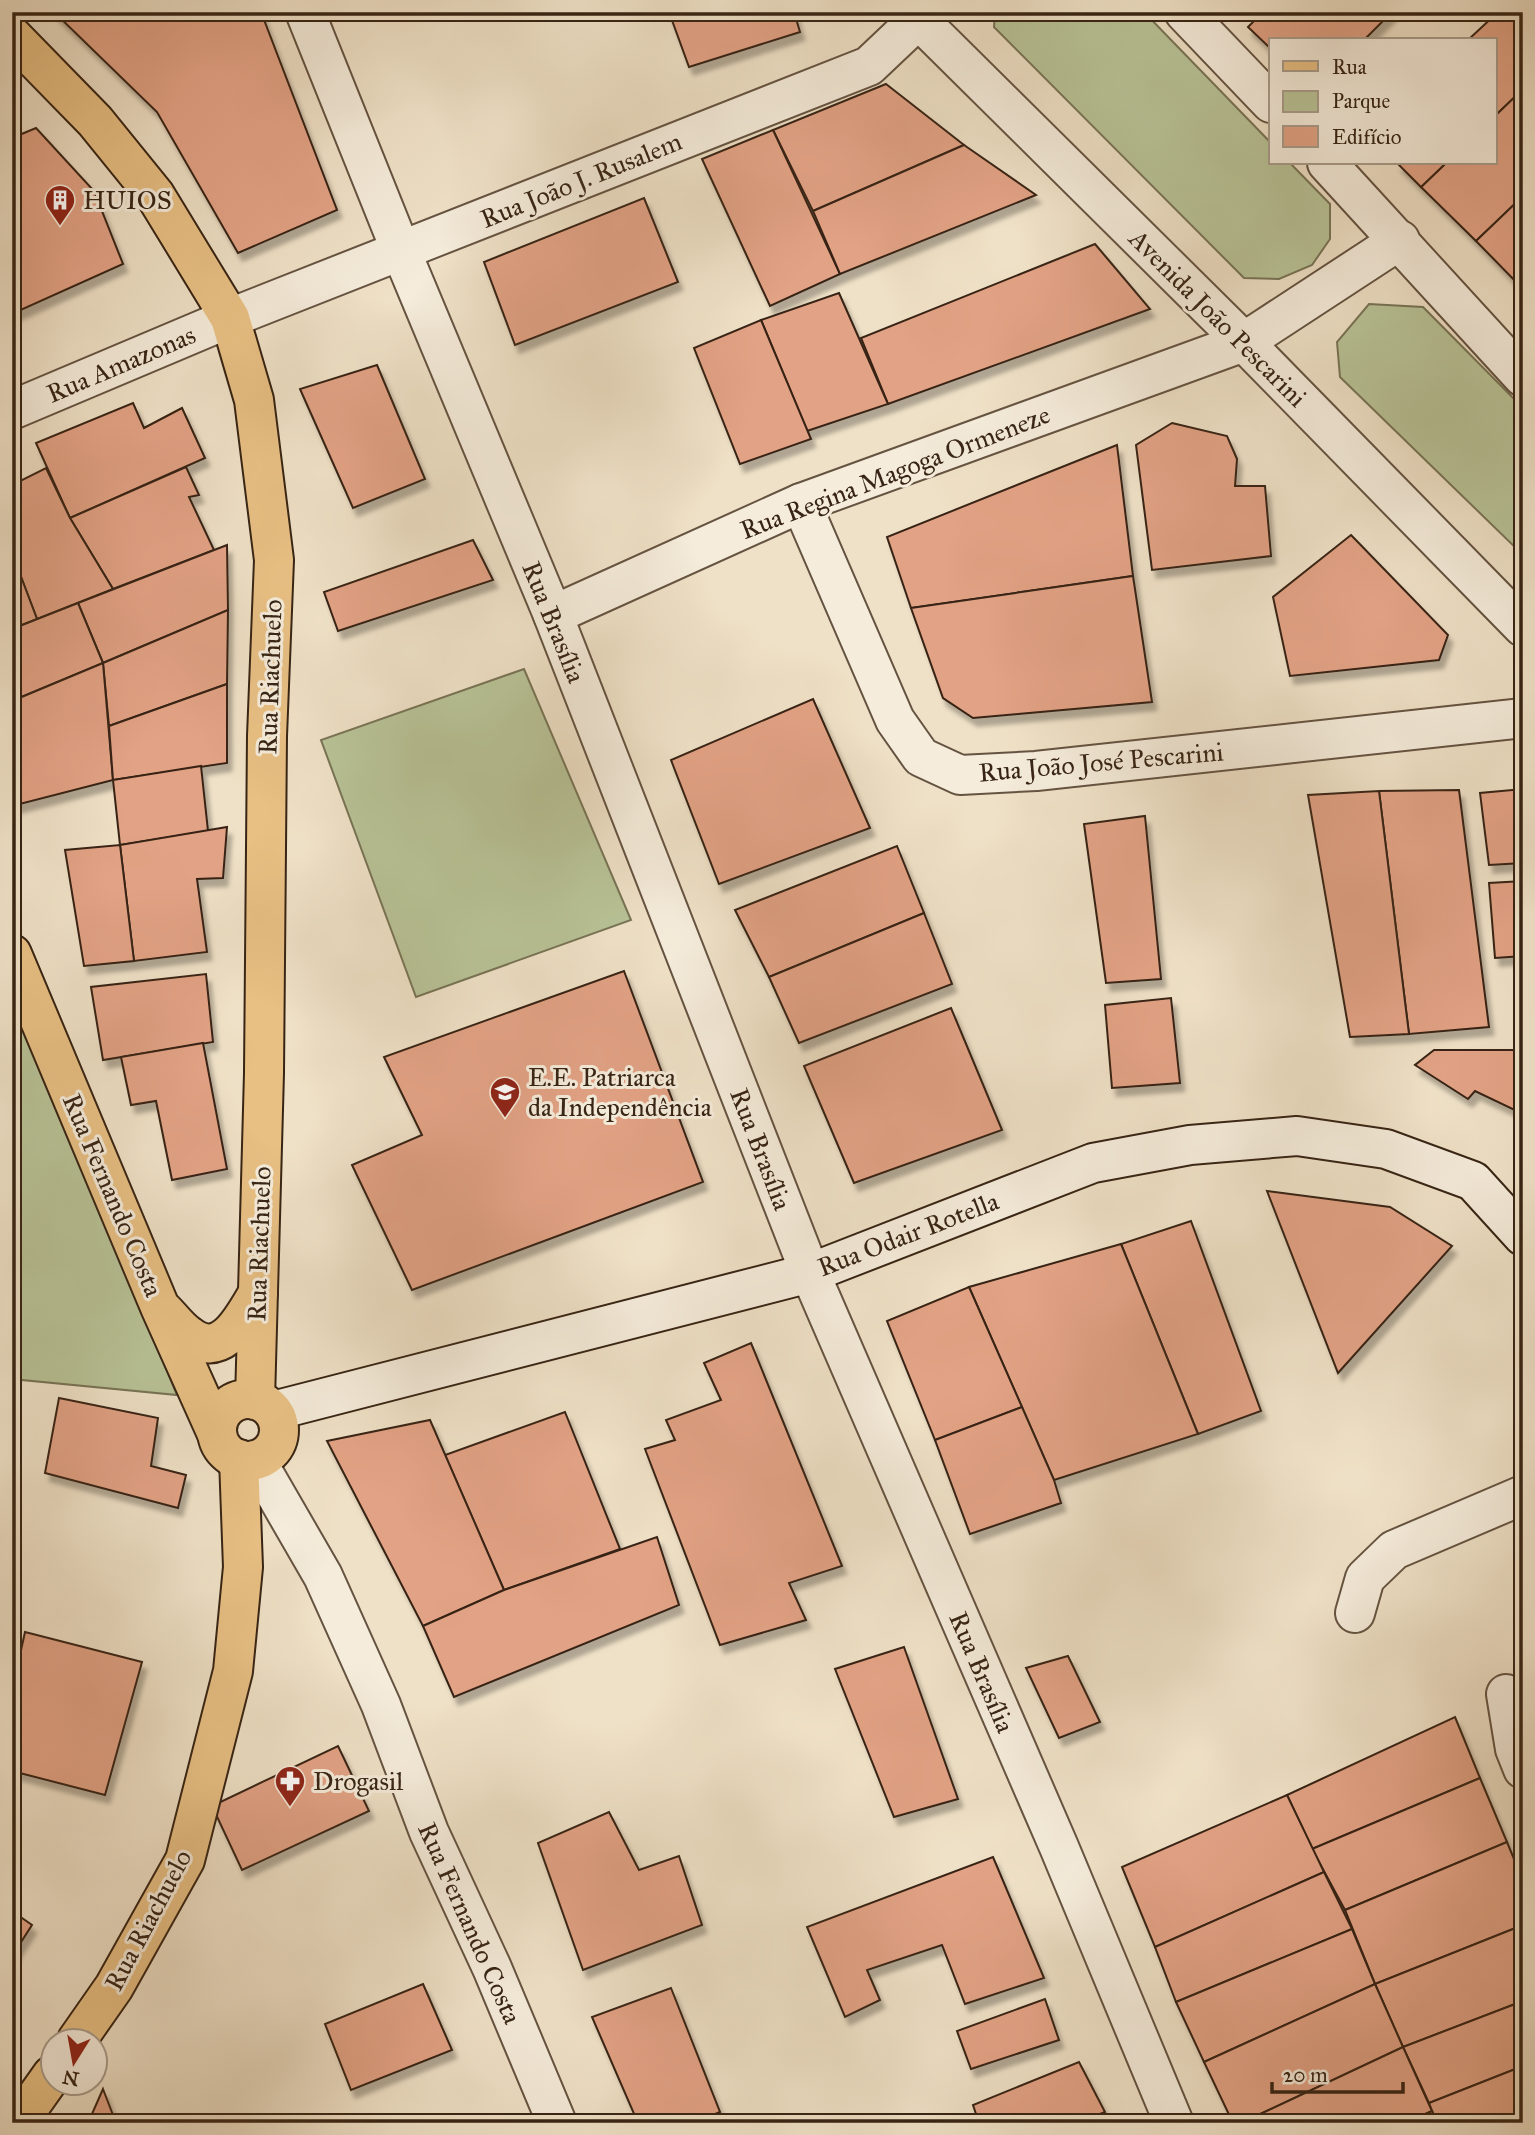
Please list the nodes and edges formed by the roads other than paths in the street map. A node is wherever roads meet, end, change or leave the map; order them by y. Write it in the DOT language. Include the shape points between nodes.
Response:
graph roads {
  1 [pos="305,12"];
  2 [pos="1184,12"];
  3 [pos="918,15"];
  4 [pos="12,36"];
  5 [pos="1269,101"];
  6 [pos="1328,164"];
  7 [pos="1400,240"];
  8 [pos="401,251"];
  9 [pos="230,318"];
  10 [pos="1244,342"];
  11 [pos="1523,377"];
  12 [pos="12,410"];
  13 [pos="801,503"];
  14 [pos="553,615"];
  15 [pos="1523,627"];
  16 [pos="1523,718"];
  17 [pos="12,954"];
  18 [pos="1523,1236"];
  19 [pos="810,1273"];
  20 [pos="258,1293"];
  21 [pos="160,1307"];
  22 [pos="264,1405"];
  23 [pos="237,1451"];
  24 [pos="1523,1496"];
  25 [pos="1355,1613"];
  26 [pos="1506,1694"];
  27 [pos="1523,1769"];
  28 [pos="86,2026"];
  29 [pos="38,2094"];
  30 [pos="18,2123"];
  31 [pos="557,2123"];
  32 [pos="1174,2123"];
  1 -- 8 [label="street, Rua Brasília"];
  2 -- 5 [label="street"];
  3 -- 8 [label="street, Rua João J. Rusalem" via="869,66"];
  3 -- 10 [label="street, Avenida João Pescarini"];
  4 -- 9 [label="main road, Rua Riachuelo" via="95,121 155,195"];
  6 -- 7 [label="street"];
  7 -- 10 [label="street, Rua Regina Magoga Ormeneze"];
  7 -- 11 [label="street"];
  8 -- 9 [label="street, Rua João J. Rusalem"];
  8 -- 14 [label="street, Rua Brasília"];
  9 -- 12 [label="street, Rua Amazonas"];
  9 -- 20 [label="main road, Rua Riachuelo" via="254,400 274,560"];
  10 -- 13 [label="street, Rua Regina Magoga Ormeneze"];
  10 -- 15 [label="street, Avenida João Pescarini"];
  13 -- 14 [label="street, Rua Regina Magoga Ormeneze"];
  13 -- 16 [label="street, Rua João José Pescarini" via="895,720 921,757 960,775 1035,771"];
  14 -- 19 [label="street, Rua Brasília"];
  17 -- 21 [label="main road, Rua Fernando Costa"];
  18 -- 19 [label="street, Rua Odair Rotella" via="1473,1181 1386,1149 1297,1136 1190,1145 1093,1163"];
  19 -- 22 [label="street, Rua Odair Rotella"];
  19 -- 32 [label="street, Rua Brasília"];
  20 -- 21 [label="main road" via="237,1329 220,1341 201,1343"];
  20 -- 22 [label="main road, Rua Riachuelo"];
  21 -- 23 [label="main road, Rua Fernando Costa"];
  22 -- 23 [label="main road" via="278,1422 275,1446 266,1455"];
  22 -- 23 [label="main road" via="245,1398 220,1414"];
  23 -- 28 [label="main road, Rua Riachuelo" via="243,1567 233,1671 186,1860 114,1987"];
  23 -- 31 [label="street, Rua Fernando Costa" via="323,1576"];
  24 -- 25 [label="street" via="1395,1550 1365,1578"];
  26 -- 27 [label="street" via="1514,1749"];
  29 -- 30 [label="main road"];
}
